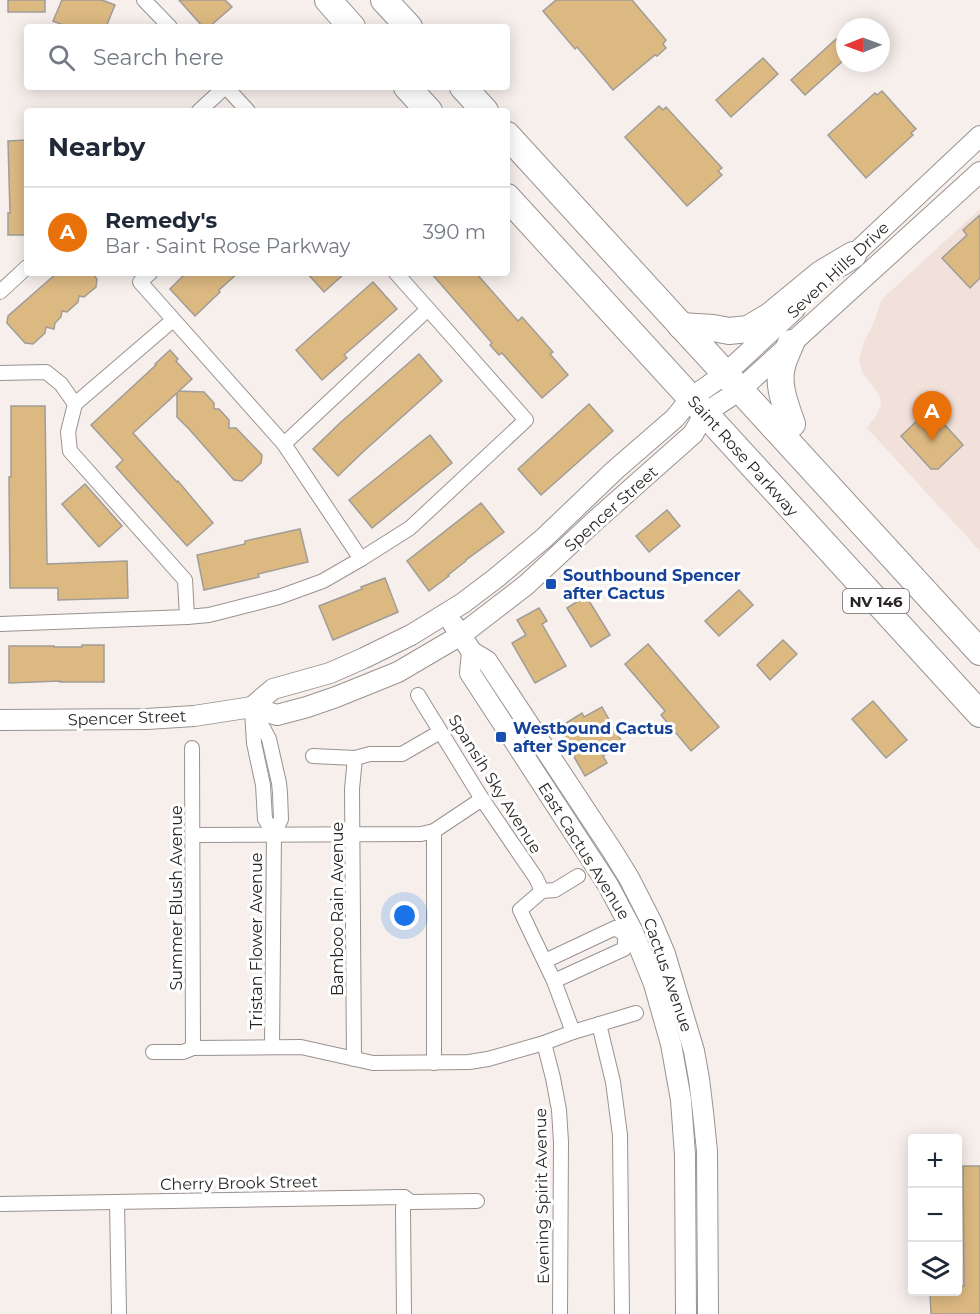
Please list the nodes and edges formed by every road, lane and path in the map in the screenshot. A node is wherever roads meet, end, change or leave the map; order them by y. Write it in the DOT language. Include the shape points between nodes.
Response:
graph roads {
  1 [pos="144,0"];
  2 [pos="328,0"];
  3 [pos="384,0"];
  4 [pos="167,24"];
  5 [pos="349,24"];
  6 [pos="405,24"];
  7 [pos="223,90"];
  8 [pos="229,90"];
  9 [pos="410,90"];
  10 [pos="466,90"];
  11 [pos="202,108"];
  12 [pos="245,108"];
  13 [pos="426,108"];
  14 [pos="482,108"];
  15 [pos="980,136"];
  16 [pos="510,138"];
  17 [pos="980,172"];
  18 [pos="510,200"];
  19 [pos="853,255"];
  20 [pos="24,270"];
  21 [pos="147,276"];
  22 [pos="399,276"];
  23 [pos="0,292"];
  24 [pos="428,309"];
  25 [pos="173,320"];
  26 [pos="681,326"];
  27 [pos="791,343"];
  28 [pos="0,373"];
  29 [pos="732,382"];
  30 [pos="75,404"];
  31 [pos="698,406"];
  32 [pos="775,428"];
  33 [pos="284,444"];
  34 [pos="361,559"];
  35 [pos="187,617"];
  36 [pos="0,624"];
  37 [pos="454,625"];
  38 [pos="472,652"];
  39 [pos="980,652"];
  40 [pos="418,695"];
  41 [pos="252,707"];
  42 [pos="980,714"];
  43 [pos="0,720"];
  44 [pos="440,732"];
  45 [pos="192,748"];
  46 [pos="519,748"];
  47 [pos="313,756"];
  48 [pos="355,758"];
  49 [pos="575,794"];
  50 [pos="482,798"];
  51 [pos="434,831"];
  52 [pos="274,834"];
  53 [pos="353,834"];
  54 [pos="193,835"];
  55 [pos="613,852"];
  56 [pos="578,876"];
  57 [pos="542,891"];
  58 [pos="629,934"];
  59 [pos="545,961"];
  60 [pos="554,981"];
  61 [pos="678,997"];
  62 [pos="636,1013"];
  63 [pos="599,1024"];
  64 [pos="573,1032"];
  65 [pos="544,1043"];
  66 [pos="671,1044"];
  67 [pos="272,1047"];
  68 [pos="193,1048"];
  69 [pos="153,1052"];
  70 [pos="354,1059"];
  71 [pos="434,1063"];
  72 [pos="704,1112"];
  73 [pos="404,1197"];
  74 [pos="477,1201"];
  75 [pos="117,1202"];
  76 [pos="0,1204"];
  77 [pos="119,1314"];
  78 [pos="404,1314"];
  79 [pos="560,1314"];
  80 [pos="622,1314"];
  81 [pos="686,1314"];
  82 [pos="708,1314"];
  1 -- 4 [label="street"];
  2 -- 5 [label="highway"];
  3 -- 6 [label="highway"];
  7 -- 11 [label="street"];
  8 -- 12 [label="street"];
  9 -- 13 [label="highway"];
  10 -- 14 [label="highway"];
  15 -- 19 [label="main road, Seven Hills Drive"];
  16 -- 26 [label="highway, NV 146"];
  17 -- 27 [label="main road, Seven Hills Drive"];
  18 -- 31 [label="highway, Saint Rose Parkway / NV 146"];
  19 -- 26 [label="highway" via="748,329"];
  19 -- 29 [label="main road, Seven Hills Drive"];
  20 -- 23 [label="street"];
  21 -- 25 [label="street" via="140,282"];
  22 -- 24 [label="street"];
  24 -- 33 [label="street"];
  24 -- 34 [label="street" via="526,420 410,528"];
  25 -- 30 [label="street"];
  25 -- 33 [label="street"];
  26 -- 29 [label="highway, NV 146"];
  27 -- 29 [label="main road, Seven Hills Drive"];
  27 -- 32 [label="highway" via="782,363 780,382 792,424"];
  28 -- 30 [label="street" via="46,372 61,384"];
  29 -- 31 [label="main road, Seven Hills Drive"];
  29 -- 32 [label="highway, NV 146"];
  30 -- 35 [label="street" via="68,432 70,451 185,580"];
  31 -- 37 [label="main road, Spencer Street" via="675,418 615,470 496,578"];
  31 -- 42 [label="highway, Saint Rose Parkway / NV 146"];
  32 -- 39 [label="highway, NV 146"];
  33 -- 34 [label="street"];
  34 -- 35 [label="street" via="323,581 279,597"];
  35 -- 36 [label="street"];
  37 -- 38 [label="main road, Cactus Avenue"];
  37 -- 41 [label="main road, Spencer Street" via="411,635 330,673 273,689"];
  37 -- 41 [label="main road, Spencer Street" via="398,672 277,715"];
  38 -- 46 [label="main road, East Cactus Avenue" via="470,673"];
  38 -- 49 [label="main road, Cactus Avenue" via="487,661"];
  40 -- 44 [label="street, Spansih Sky Avenue"];
  41 -- 43 [label="main road, Spencer Street" via="147,719"];
  41 -- 52 [label="street, Tristan Flower Avenue" via="265,819"];
  44 -- 48 [label="street" via="402,754"];
  44 -- 50 [label="street, Spansih Sky Avenue"];
  45 -- 54 [label="street, Summer Blush Avenue"];
  46 -- 49 [label="main road" via="530,754 563,795"];
  46 -- 58 [label="main road, East Cactus Avenue" via="608,885"];
  47 -- 48 [label="street"];
  48 -- 53 [label="street, Bamboo Rain Avenue"];
  49 -- 55 [label="main road, Cactus Avenue"];
  50 -- 51 [label="street"];
  50 -- 57 [label="street, Spansih Sky Avenue"];
  51 -- 53 [label="street"];
  51 -- 71 [label="street"];
  52 -- 53 [label="street"];
  52 -- 54 [label="street"];
  52 -- 67 [label="street, Tristan Flower Avenue"];
  53 -- 70 [label="street, Bamboo Rain Avenue"];
  54 -- 68 [label="street, Summer Blush Avenue"];
  55 -- 58 [label="main road" via="614,868 634,914"];
  55 -- 61 [label="main road, Cactus Avenue" via="652,923"];
  56 -- 57 [label="street" via="555,890"];
  57 -- 59 [label="street" via="520,910"];
  58 -- 59 [label="street" via="615,928"];
  58 -- 60 [label="street" via="624,949"];
  58 -- 61 [label="main road" via="646,939 666,983"];
  58 -- 66 [label="main road, East Cactus Avenue" via="654,984"];
  59 -- 60 [label="street"];
  60 -- 64 [label="street"];
  61 -- 72 [label="main road, Cactus Avenue" via="694,1051"];
  62 -- 63 [label="street"];
  63 -- 64 [label="street"];
  63 -- 80 [label="street" via="620,1135"];
  64 -- 65 [label="street"];
  65 -- 71 [label="street" via="488,1059"];
  65 -- 79 [label="street, Evening Spirit Avenue" via="559,1110 561,1142"];
  66 -- 72 [label="main road" via="686,1064 692,1102"];
  66 -- 81 [label="main road, East Cactus Avenue" via="685,1155"];
  67 -- 68 [label="street"];
  67 -- 70 [label="street" via="301,1047"];
  68 -- 69 [label="street"];
  70 -- 71 [label="street" via="373,1063"];
  72 -- 82 [label="main road, Cactus Avenue"];
  73 -- 74 [label="street, Cherry Brook Street" via="411,1202"];
  73 -- 75 [label="street, Cherry Brook Street"];
  73 -- 78 [label="street"];
  75 -- 76 [label="street, Cherry Brook Street"];
  75 -- 77 [label="street"];
}
